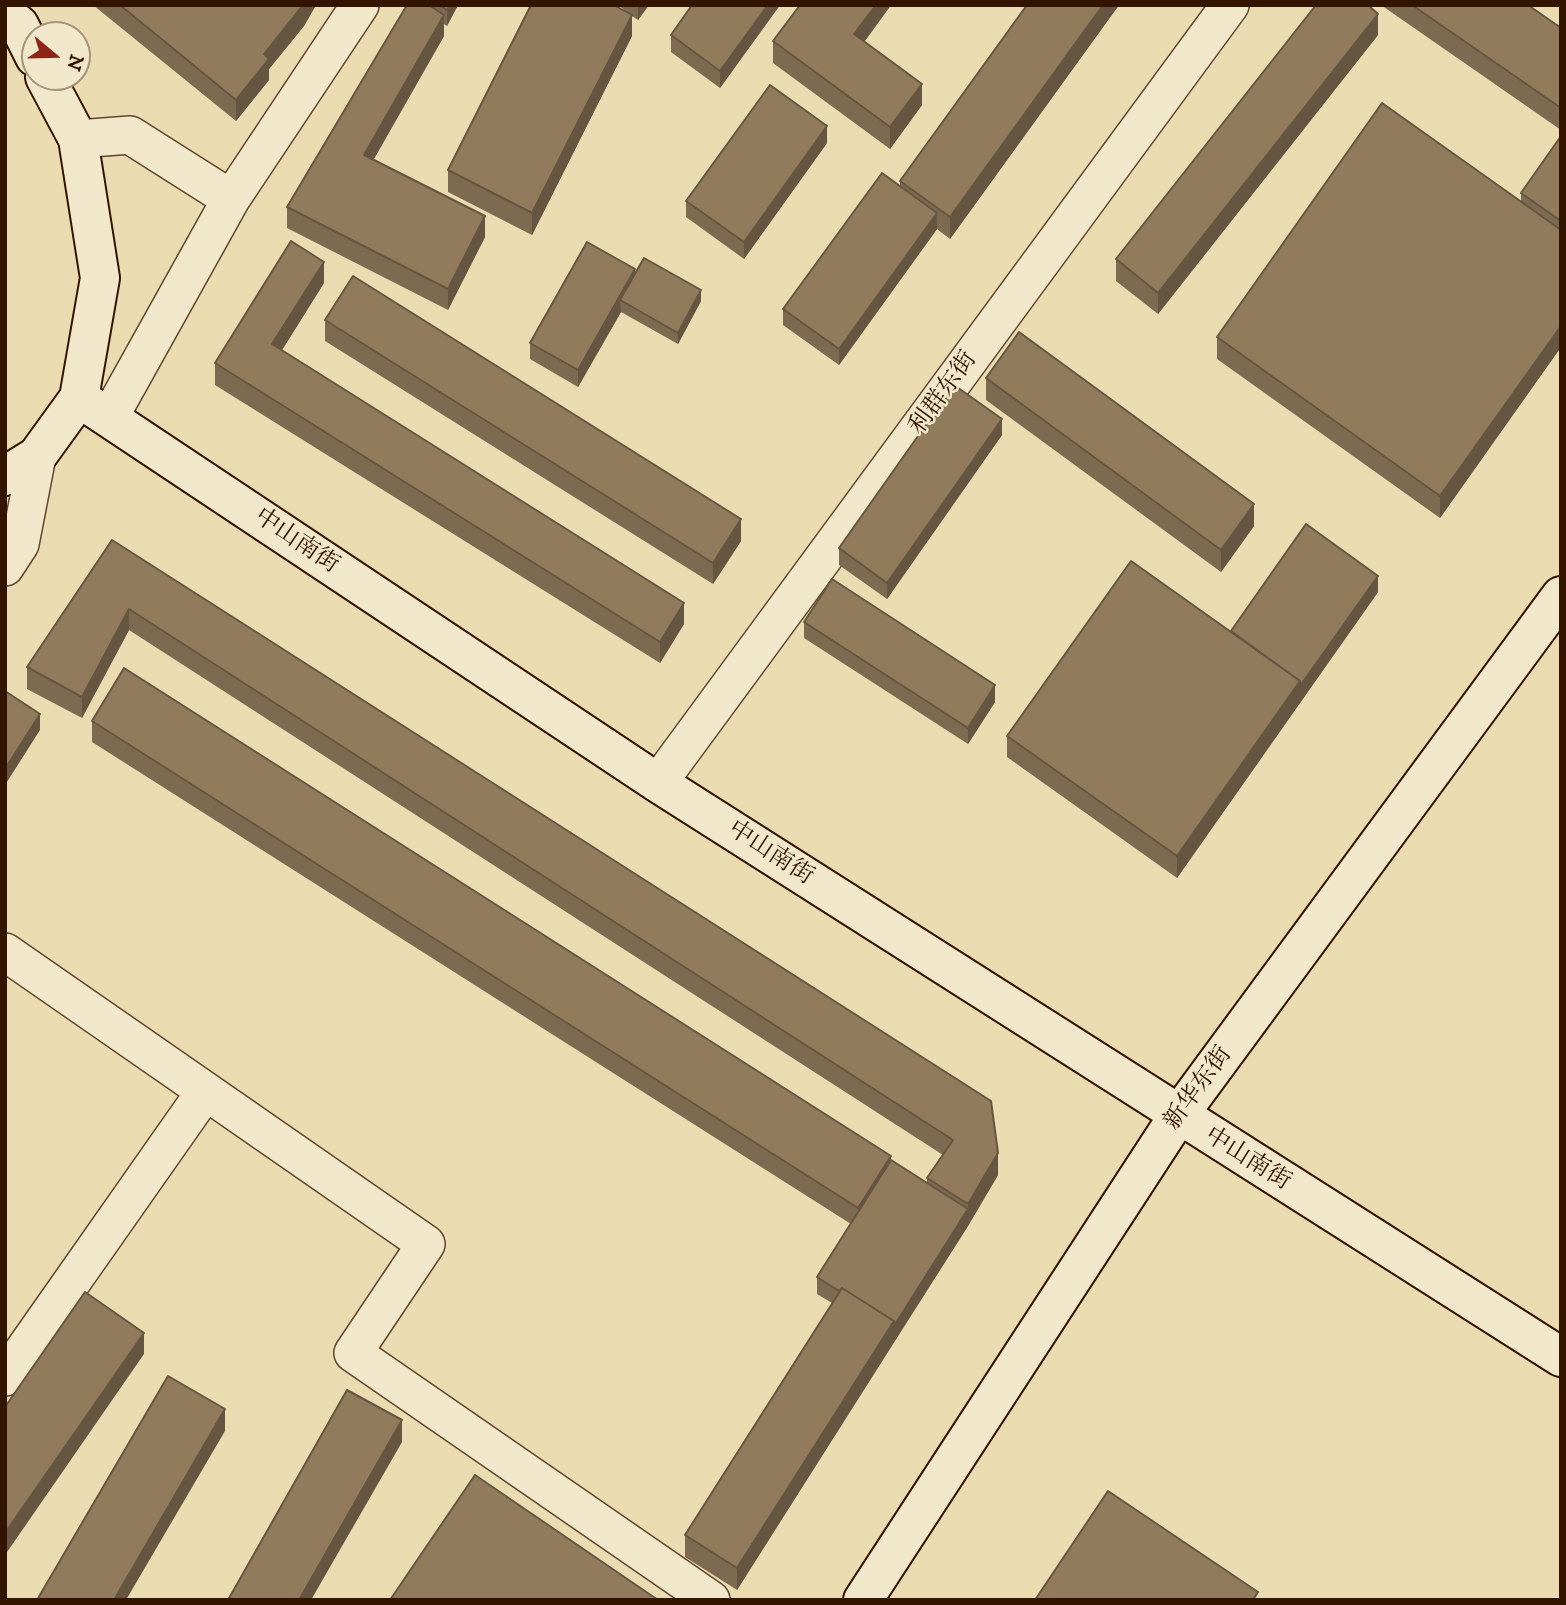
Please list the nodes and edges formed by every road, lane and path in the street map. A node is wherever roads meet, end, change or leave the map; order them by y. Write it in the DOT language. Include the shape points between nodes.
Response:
graph roads {
  1 [pos="360,5"];
  2 [pos="1230,5"];
  3 [pos="5,14"];
  4 [pos="21,30"];
  5 [pos="53,91"];
  6 [pos="78,139"];
  7 [pos="231,199"];
  8 [pos="94,408"];
  9 [pos="37,456"];
  10 [pos="5,476"];
  11 [pos="5,567"];
  12 [pos="1561,596"];
  13 [pos="658,783"];
  14 [pos="5,953"];
  15 [pos="205,1092"];
  16 [pos="1178,1116"];
  17 [pos="1561,1357"];
  18 [pos="5,1377"];
  19 [pos="711,1600"];
  20 [pos="863,1600"];
  1 -- 7 [label="street"];
  2 -- 13 [label="street, 利群东街"];
  3 -- 4 [label="street"];
  5 -- 6 [label="street"];
  6 -- 7 [label="street" via="131,135"];
  6 -- 8 [label="street" via="100,278"];
  7 -- 8 [label="street"];
  8 -- 9 [label="street"];
  8 -- 13 [label="street, 中山南街"];
  9 -- 10 [label="street"];
  9 -- 11 [label="street" via="20,544"];
  12 -- 16 [label="street, 新华东街"];
  13 -- 16 [label="street, 中山南街"];
  14 -- 15 [label="street"];
  15 -- 18 [label="street"];
  15 -- 19 [label="street" via="426,1244 353,1353"];
  16 -- 17 [label="street, 中山南街"];
  16 -- 20 [label="street, 新华东街"];
}
